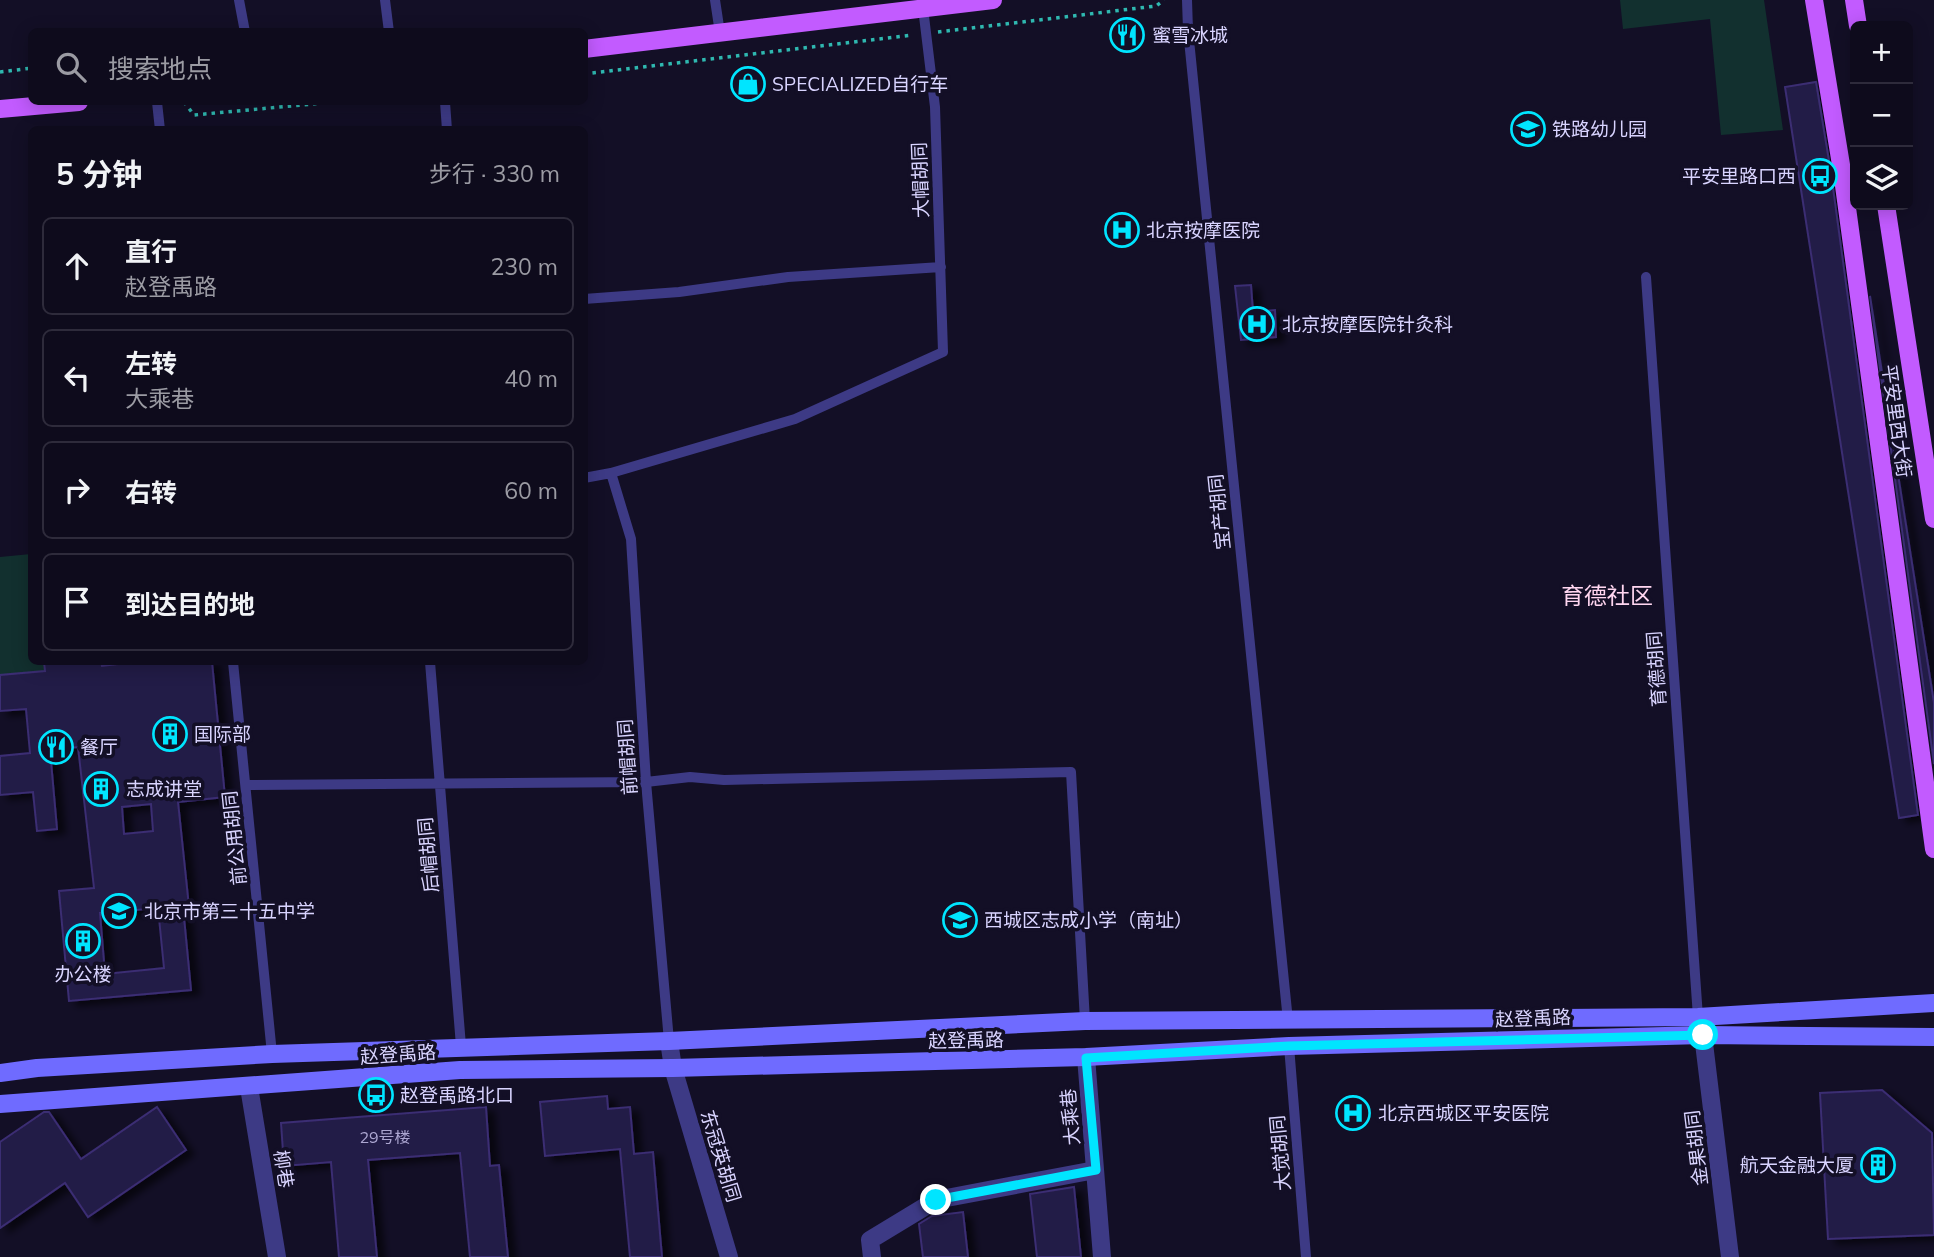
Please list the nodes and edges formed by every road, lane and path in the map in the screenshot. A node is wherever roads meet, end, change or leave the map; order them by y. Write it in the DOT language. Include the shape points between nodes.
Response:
graph roads {
  1 [pos="239,0"];
  2 [pos="385,0"];
  3 [pos="715,0"];
  4 [pos="993,0"];
  5 [pos="1164,0"];
  6 [pos="1187,0"];
  7 [pos="1814,0"];
  8 [pos="1854,0"];
  9 [pos="894,6"];
  10 [pos="923,8"];
  11 [pos="1857,21"];
  12 [pos="244,28"];
  13 [pos="388,28"];
  14 [pos="719,33"];
  15 [pos="926,33"];
  16 [pos="588,49"];
  17 [pos="28,68"];
  18 [pos="0,72"];
  19 [pos="588,74"];
  20 [pos="45,105"];
  21 [pos="157,105"];
  22 [pos="186,105"];
  23 [pos="302,105"];
  24 [pos="445,105"];
  25 [pos="0,109"];
  26 [pos="160,126"];
  27 [pos="447,126"];
  28 [pos="1887,210"];
  29 [pos="941,267"];
  30 [pos="1646,277"];
  31 [pos="588,299"];
  32 [pos="611,473"];
  33 [pos="588,477"];
  34 [pos="1934,519"];
  35 [pos="233,665"];
  36 [pos="430,665"];
  37 [pos="440,782"];
  38 [pos="646,782"];
  39 [pos="246,785"];
  40 [pos="1934,849"];
  41 [pos="1934,1003"];
  42 [pos="1698,1017"];
  43 [pos="1085,1021"];
  44 [pos="1288,1021"];
  45 [pos="1703,1035"];
  46 [pos="1934,1037"];
  47 [pos="669,1041"];
  48 [pos="461,1046"];
  49 [pos="1289,1046"];
  50 [pos="272,1054"];
  51 [pos="1086,1058"];
  52 [pos="673,1068"];
  53 [pos="0,1073"];
  54 [pos="249,1087"];
  55 [pos="0,1104"];
  56 [pos="1096,1170"];
  57 [pos="277,1257"];
  58 [pos="729,1257"];
  59 [pos="872,1257"];
  60 [pos="1102,1257"];
  61 [pos="1306,1257"];
  62 [pos="1730,1257"];
  1 -- 12 [label="lane"];
  2 -- 13 [label="lane"];
  3 -- 14 [label="lane"];
  4 -- 10 [label="main road"];
  5 -- 15 [label="path" via="1156,6"];
  6 -- 44 [label="lane, 宝产胡同"];
  7 -- 40 [label="main road, 平安里西大街" via="1842,171"];
  8 -- 11 [label="main road"];
  9 -- 10 [label="main road"];
  9 -- 14 [label="main road"];
  10 -- 15 [label="lane, 大帽胡同"];
  14 -- 16 [label="main road"];
  15 -- 19 [label="path"];
  15 -- 29 [label="lane, 大帽胡同" via="935,107"];
  17 -- 18 [label="path"];
  20 -- 25 [label="main road"];
  21 -- 26 [label="lane"];
  22 -- 23 [label="path" via="194,115"];
  24 -- 27 [label="lane"];
  28 -- 34 [label="main road, 平安里西大街"];
  29 -- 31 [label="lane" via="788,276 679,292"];
  29 -- 32 [label="lane, 大帽胡同" via="943,352 795,419"];
  30 -- 42 [label="lane, 育德胡同"];
  32 -- 33 [label="lane"];
  32 -- 38 [label="lane, 前帽胡同" via="631,539"];
  35 -- 39 [label="lane, 前公用胡同"];
  36 -- 37 [label="lane, 后帽胡同"];
  37 -- 38 [label="lane"];
  37 -- 39 [label="lane"];
  37 -- 48 [label="lane, 后帽胡同"];
  38 -- 43 [label="lane" via="690,777 1071,772"];
  38 -- 47 [label="lane, 前帽胡同"];
  39 -- 50 [label="lane, 前公用胡同"];
  41 -- 42 [label="main road, 赵登禹路"];
  42 -- 44 [label="main road, 赵登禹路"];
  43 -- 44 [label="main road, 赵登禹路"];
  43 -- 47 [label="main road, 赵登禹路"];
  45 -- 46 [label="main road, 赵登禹路"];
  45 -- 49 [label="main road, 赵登禹路"];
  45 -- 62 [label="street, 金果胡同"];
  47 -- 48 [label="main road, 赵登禹路"];
  47 -- 52 [label="street, 东冠英胡同"];
  48 -- 50 [label="main road, 赵登禹路"];
  49 -- 51 [label="main road, 赵登禹路"];
  49 -- 61 [label="lane, 大觉胡同"];
  50 -- 53 [label="main road, 赵登禹路"];
  51 -- 52 [label="main road, 赵登禹路"];
  51 -- 56 [label="street, 大乘巷"];
  52 -- 54 [label="main road, 赵登禹路" via="460,1070"];
  52 -- 58 [label="street, 东冠英胡同"];
  54 -- 55 [label="main road, 赵登禹路"];
  54 -- 57 [label="street, 柳巷"];
  56 -- 59 [label="street" via="936,1200 870,1240"];
  56 -- 60 [label="street, 大乘巷"];
}
